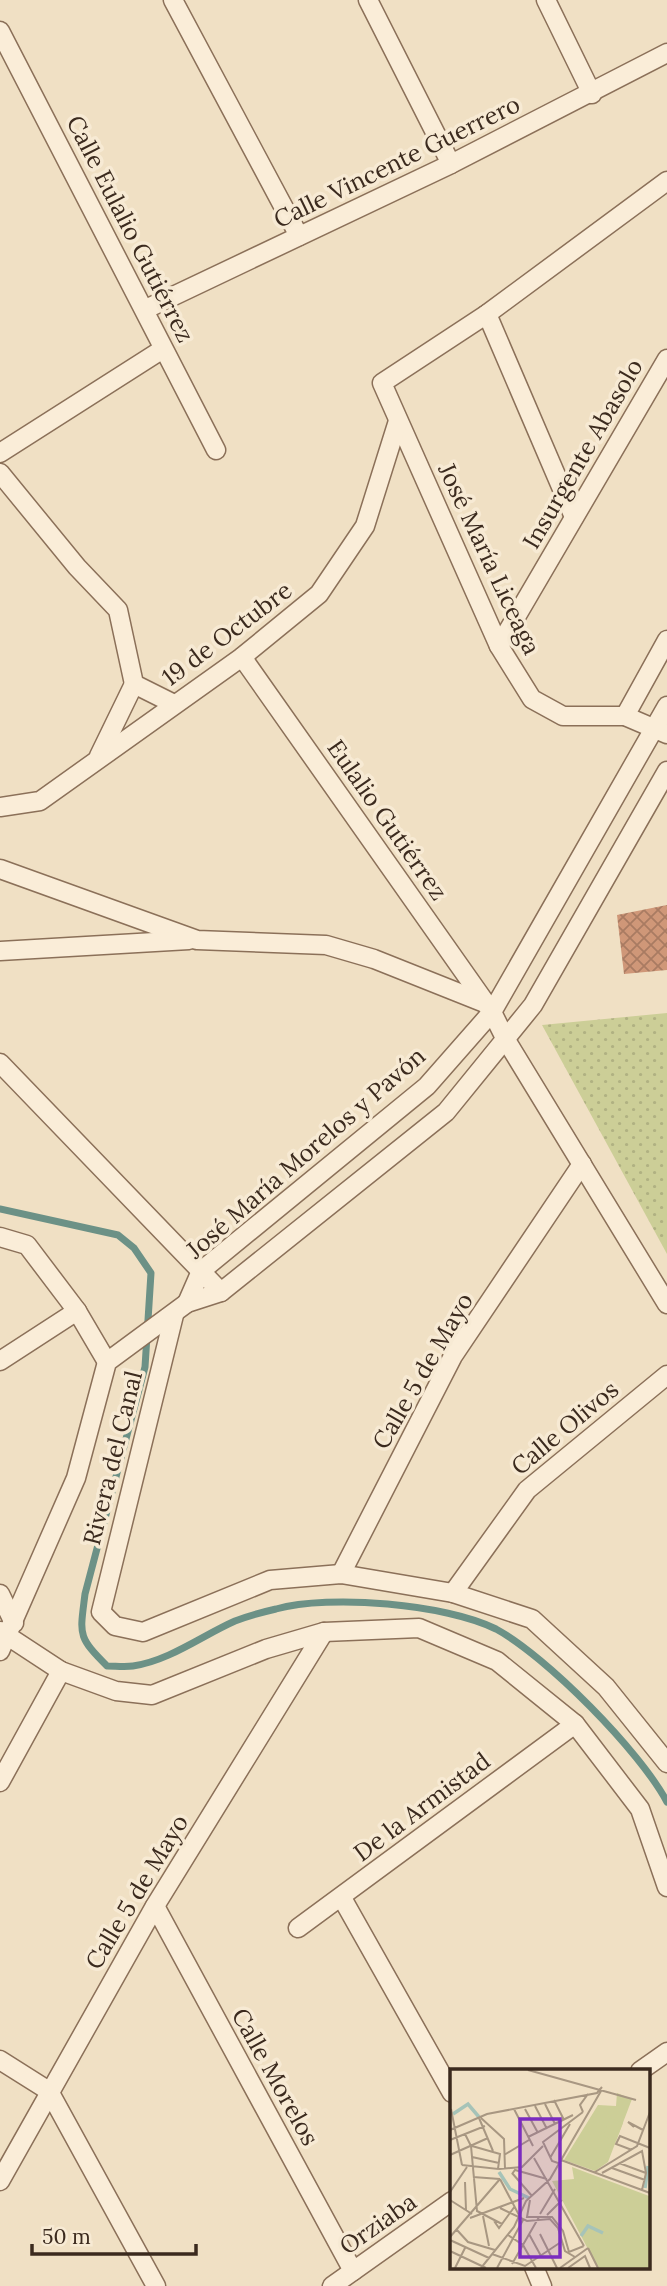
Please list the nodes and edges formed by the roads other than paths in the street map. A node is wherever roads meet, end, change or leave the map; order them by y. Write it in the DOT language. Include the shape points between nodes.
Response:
graph roads {
  1 [pos="173,0"];
  2 [pos="368,0"];
  3 [pos="547,0"];
  4 [pos="0,31"];
  5 [pos="667,53"];
  6 [pos="592,94"];
  7 [pos="452,164"];
  8 [pos="667,181"];
  9 [pos="299,236"];
  10 [pos="146,309"];
  11 [pos="487,314"];
  12 [pos="163,349"];
  13 [pos="667,359"];
  14 [pos="662,380"];
  15 [pos="398,421"];
  16 [pos="216,450"];
  17 [pos="0,453"];
  18 [pos="0,473"];
  19 [pos="575,517"];
  20 [pos="667,640"];
  21 [pos="499,646"];
  22 [pos="242,657"];
  23 [pos="134,684"];
  24 [pos="174,704"];
  25 [pos="667,706"];
  26 [pos="625,716"];
  27 [pos="660,731"];
  28 [pos="97,759"];
  29 [pos="667,771"];
  30 [pos="0,807"];
  31 [pos="0,869"];
  32 [pos="197,940"];
  33 [pos="0,951"];
  34 [pos="490,1008"];
  35 [pos="506,1040"];
  36 [pos="0,1063"];
  37 [pos="582,1164"];
  38 [pos="0,1237"];
  39 [pos="201,1271"];
  40 [pos="221,1293"];
  41 [pos="667,1304"];
  42 [pos="77,1311"];
  43 [pos="177,1312"];
  44 [pos="0,1361"];
  45 [pos="107,1362"];
  46 [pos="667,1375"];
  47 [pos="341,1574"];
  48 [pos="453,1593"];
  49 [pos="0,1594"];
  50 [pos="324,1632"];
  51 [pos="6,1635"];
  52 [pos="61,1671"];
  53 [pos="575,1724"];
  54 [pos="667,1763"];
  55 [pos="0,1782"];
  56 [pos="667,1887"];
  57 [pos="342,1898"];
  58 [pos="155,1906"];
  59 [pos="298,1928"];
  60 [pos="667,2052"];
  61 [pos="0,2060"];
  62 [pos="643,2069"];
  63 [pos="450,2089"];
  64 [pos="50,2091"];
  65 [pos="0,2181"];
  66 [pos="450,2202"];
  67 [pos="534,2268"];
  68 [pos="353,2271"];
  69 [pos="334,2285"];
  70 [pos="156,2286"];
  71 [pos="542,2286"];
  1 -- 9 [label="street"];
  2 -- 7 [label="street"];
  3 -- 6 [label="street"];
  4 -- 10 [label="street, Calle Eulalio Gutiérrez"];
  5 -- 6 [label="street, Calle Vincente Guerrero"];
  6 -- 7 [label="street, Calle Vincente Guerrero"];
  7 -- 9 [label="street, Calle Vincente Guerrero"];
  8 -- 11 [label="street"];
  9 -- 10 [label="street, Calle Vincente Guerrero"];
  10 -- 12 [label="street, Calle Eulalio Gutiérrez"];
  11 -- 15 [label="street, José María Liceaga" via="382,383"];
  11 -- 19 [label="street"];
  12 -- 16 [label="street, Calle Eulalio Gutiérrez"];
  12 -- 17 [label="street"];
  13 -- 14 [label="street, Insurgente Abasolo"];
  14 -- 19 [label="street, Insurgente Abasolo"];
  15 -- 21 [label="street, José María Liceaga"];
  15 -- 22 [label="street, 19 de Octubre" via="365,526 319,594"];
  18 -- 23 [label="street" via="118,610"];
  19 -- 21 [label="street, Insurgente Abasolo"];
  20 -- 26 [label="street"];
  21 -- 26 [label="street, José María Liceaga" via="532,699 563,716"];
  22 -- 24 [label="street, 19 de Octubre"];
  22 -- 34 [label="street, Eulalio Gutiérrez"];
  23 -- 24 [label="street"];
  23 -- 28 [label="street"];
  24 -- 28 [label="street, 19 de Octubre"];
  25 -- 27 [label="street, José María Morelos y Pavón"];
  26 -- 27 [label="street, José María Liceaga"];
  27 -- 34 [label="street, José María Morelos y Pavón"];
  28 -- 30 [label="street, 19 de Octubre" via="40,801"];
  29 -- 35 [label="street, José María Morelos y Pavón" via="533,1005"];
  31 -- 32 [label="street"];
  32 -- 33 [label="street"];
  32 -- 34 [label="street" via="326,945 374,959"];
  34 -- 35 [label="street, Eulalio Gutiérrez"];
  34 -- 39 [label="street, José María Morelos y Pavón" via="428,1086"];
  35 -- 37 [label="street, Eulalio Gutiérrez"];
  35 -- 40 [label="street, José María Morelos y Pavón" via="446,1112"];
  36 -- 39 [label="street"];
  37 -- 41 [label="street, Eulalio Gutiérrez"];
  37 -- 47 [label="street, Calle 5 de Mayo" via="453,1356"];
  38 -- 42 [label="street" via="27,1245"];
  39 -- 40 [label="street"];
  39 -- 43 [label="street, José María Morelos y Pavón"];
  40 -- 43 [label="street, José María Morelos y Pavón"];
  42 -- 44 [label="street"];
  42 -- 45 [label="street"];
  43 -- 45 [label="street"];
  43 -- 47 [label="street, Rivera del Canal" via="101,1612 115,1626 143,1632 270,1580"];
  45 -- 51 [label="street" via="76,1478"];
  46 -- 48 [label="street, Calle Olivos" via="527,1490"];
  47 -- 48 [label="street"];
  48 -- 54 [label="street" via="532,1619 606,1687"];
  49 -- 51 [label="street"];
  50 -- 52 [label="street" via="266,1649 152,1695 116,1691"];
  50 -- 53 [label="street" via="419,1628 497,1661"];
  50 -- 58 [label="street, Calle 5 de Mayo"];
  51 -- 52 [label="street"];
  52 -- 55 [label="street"];
  53 -- 56 [label="street" via="640,1809"];
  53 -- 57 [label="street, De la Armistad"];
  57 -- 59 [label="street, De la Armistad"];
  57 -- 63 [label="street"];
  58 -- 64 [label="street, Calle 5 de Mayo"];
  58 -- 68 [label="street, Calle Morelos"];
  60 -- 62 [label="street"];
  61 -- 64 [label="street"];
  64 -- 65 [label="street, Calle 5 de Mayo"];
  64 -- 70 [label="street"];
  66 -- 68 [label="street, Orziaba"];
  67 -- 71 [label="street"];
  68 -- 69 [label="street, Orziaba"];
}
